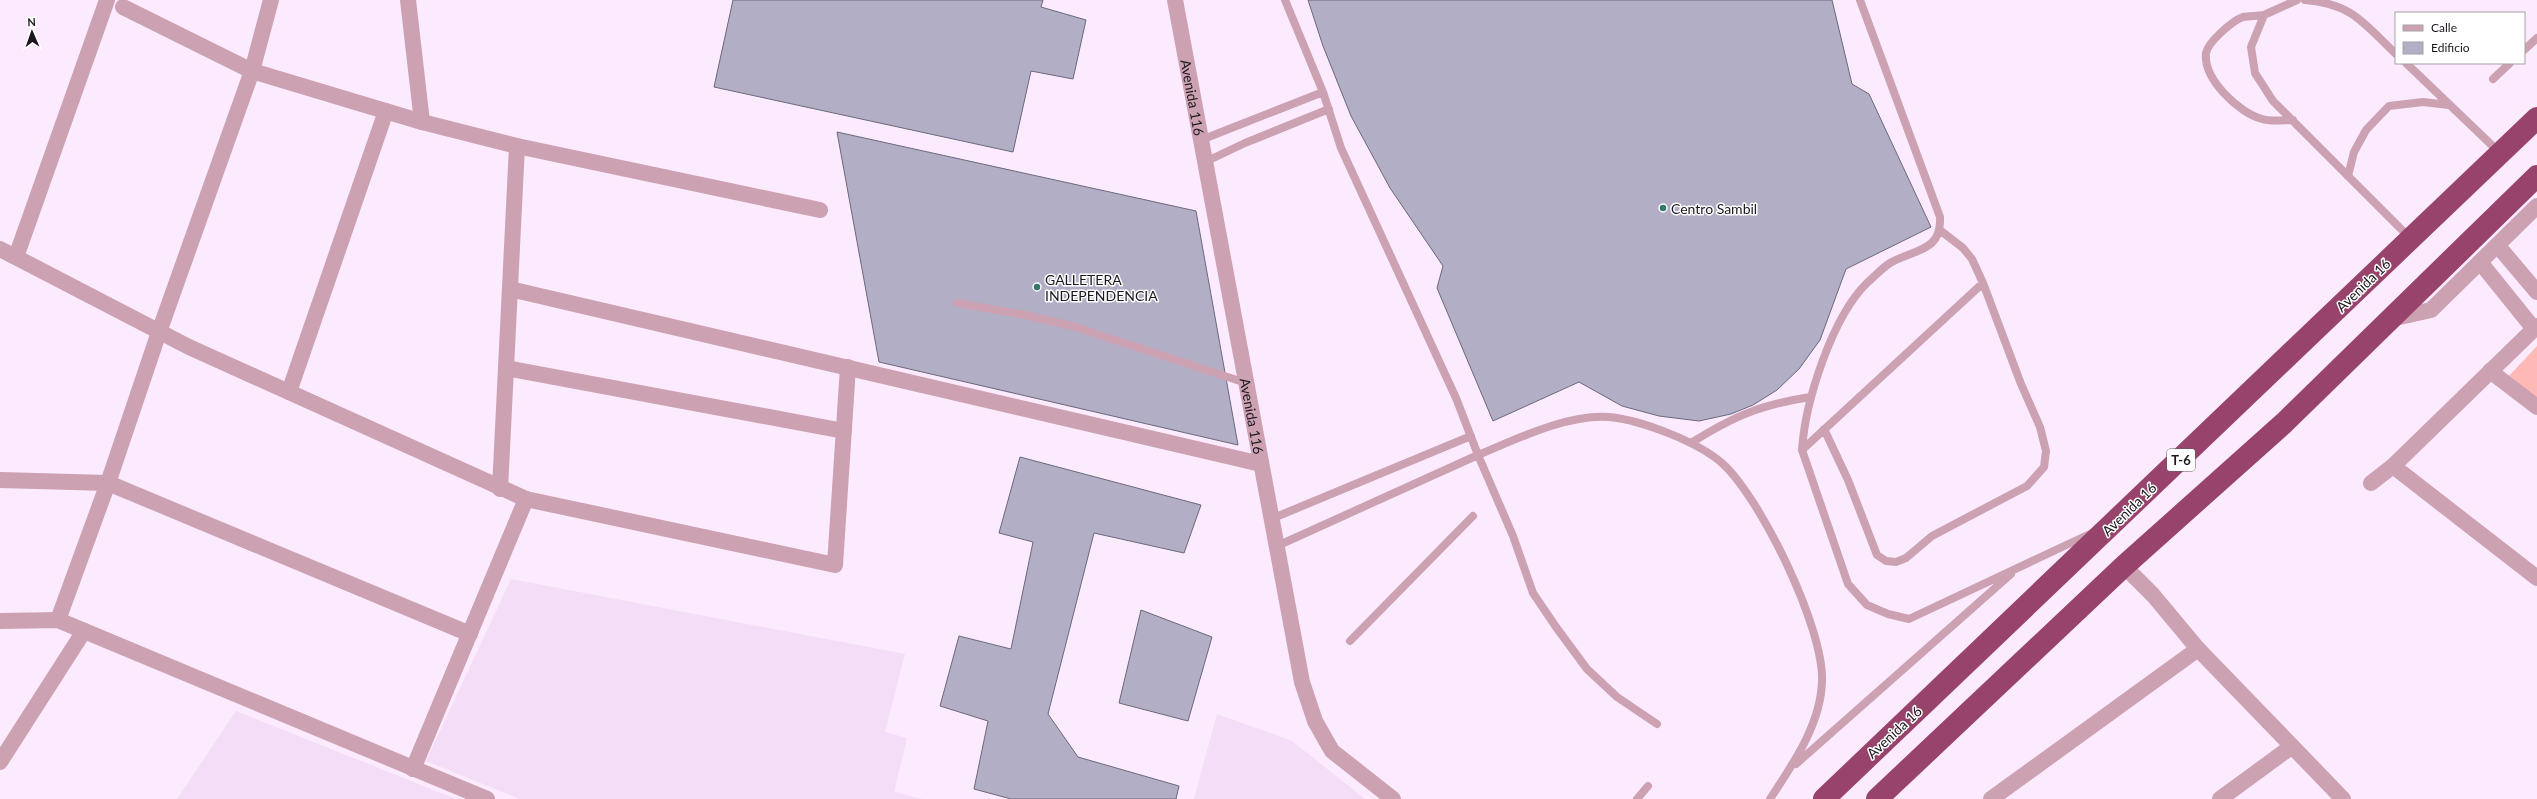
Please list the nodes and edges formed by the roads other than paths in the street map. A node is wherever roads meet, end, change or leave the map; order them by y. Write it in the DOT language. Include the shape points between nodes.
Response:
graph roads {
  1 [pos="108,0"];
  2 [pos="271,0"];
  3 [pos="408,0"];
  4 [pos="1175,0"];
  5 [pos="1284,0"];
  6 [pos="1860,0"];
  7 [pos="2297,0"];
  8 [pos="2305,0"];
  9 [pos="124,3"];
  10 [pos="2264,15"];
  11 [pos="2537,38"];
  12 [pos="2525,49"];
  13 [pos="2395,53"];
  14 [pos="2407,64"];
  15 [pos="2509,64"];
  16 [pos="252,71"];
  17 [pos="2493,79"];
  18 [pos="1323,92"];
  19 [pos="2449,104"];
  20 [pos="1329,109"];
  21 [pos="386,111"];
  22 [pos="2537,118"];
  23 [pos="2293,120"];
  24 [pos="422,122"];
  25 [pos="1201,140"];
  26 [pos="518,146"];
  27 [pos="2500,154"];
  28 [pos="1205,162"];
  29 [pos="2348,176"];
  30 [pos="2537,176"];
  31 [pos="2537,206"];
  32 [pos="820,210"];
  33 [pos="1941,231"];
  34 [pos="2411,239"];
  35 [pos="2498,246"];
  36 [pos="0,249"];
  37 [pos="16,257"];
  38 [pos="2480,262"];
  39 [pos="1983,283"];
  40 [pos="510,288"];
  41 [pos="2537,292"];
  42 [pos="957,303"];
  43 [pos="2391,319"];
  44 [pos="2536,327"];
  45 [pos="159,332"];
  46 [pos="848,367"];
  47 [pos="506,368"];
  48 [pos="2490,371"];
  49 [pos="1246,383"];
  50 [pos="289,392"];
  51 [pos="1810,397"];
  52 [pos="2537,407"];
  53 [pos="1824,429"];
  54 [pos="844,431"];
  55 [pos="1471,436"];
  56 [pos="1691,443"];
  57 [pos="1802,450"];
  58 [pos="1478,455"];
  59 [pos="1261,464"];
  60 [pos="2392,466"];
  61 [pos="0,480"];
  62 [pos="108,483"];
  63 [pos="2371,483"];
  64 [pos="500,489"];
  65 [pos="526,499"];
  66 [pos="1473,516"];
  67 [pos="1271,519"];
  68 [pos="2118,520"];
  69 [pos="1276,546"];
  70 [pos="2021,566"];
  71 [pos="2124,566"];
  72 [pos="2537,578"];
  73 [pos="58,620"];
  74 [pos="0,621"];
  75 [pos="84,630"];
  76 [pos="470,634"];
  77 [pos="1350,641"];
  78 [pos="2198,649"];
  79 [pos="1657,724"];
  80 [pos="2291,747"];
  81 [pos="0,762"];
  82 [pos="413,769"];
  83 [pos="1790,769"];
  84 [pos="1648,786"];
  85 [pos="487,799"];
  86 [pos="1393,799"];
  87 [pos="1637,799"];
  88 [pos="1770,799"];
  89 [pos="1824,799"];
  90 [pos="1877,799"];
  91 [pos="1991,799"];
  92 [pos="2220,799"];
  93 [pos="2343,799"];
  1 -- 9 [label="street"];
  1 -- 37 [label="street"];
  2 -- 16 [label="street"];
  3 -- 24 [label="street"];
  4 -- 25 [label="street, Avenida 116"];
  5 -- 18 [label="lane"];
  6 -- 33 [label="lane" via="1940,217"];
  7 -- 10 [label="lane"];
  8 -- 13 [label="lane" via="2329,2 2353,13"];
  9 -- 16 [label="street"];
  10 -- 23 [label="lane" via="2251,47 2255,73 2273,100"];
  10 -- 23 [label="lane" via="2242,18 2222,30 2206,52 2207,63 2215,81 2237,107 2262,120"];
  11 -- 12 [label="lane"];
  14 -- 19 [label="lane"];
  15 -- 17 [label="lane"];
  16 -- 21 [label="street"];
  16 -- 45 [label="street"];
  18 -- 20 [label="lane"];
  18 -- 25 [label="lane"];
  19 -- 27 [label="lane"];
  19 -- 29 [label="lane" via="2423,102 2389,106 2366,130 2354,152"];
  20 -- 28 [label="lane"];
  20 -- 55 [label="lane" via="1341,148"];
  21 -- 24 [label="street"];
  21 -- 50 [label="street"];
  22 -- 27 [label="highway, Avenida 16 / T-6"];
  23 -- 29 [label="lane"];
  24 -- 26 [label="street"];
  25 -- 28 [label="street, Avenida 116"];
  26 -- 32 [label="street"];
  26 -- 40 [label="street"];
  27 -- 34 [label="highway, Avenida 16 / T-6"];
  28 -- 49 [label="street, Avenida 116"];
  29 -- 34 [label="lane"];
  30 -- 43 [label="highway"];
  31 -- 35 [label="street"];
  33 -- 39 [label="lane" via="1963,248 1972,259"];
  33 -- 51 [label="lane" via="1934,242 1890,264 1866,285 1849,307"];
  34 -- 68 [label="highway, Avenida 16 / T-6"];
  35 -- 38 [label="street"];
  35 -- 41 [label="street"];
  36 -- 37 [label="street"];
  37 -- 45 [label="street"];
  38 -- 43 [label="street" via="2431,310"];
  38 -- 44 [label="street"];
  39 -- 53 [label="lane"];
  39 -- 53 [label="lane" via="2040,427 2046,451 2044,467 2030,483 1992,506 1932,536 1906,558 1896,562 1886,561 1877,555 1848,480"];
  40 -- 46 [label="street"];
  40 -- 47 [label="street"];
  42 -- 49 [label="lane" via="1072,326"];
  43 -- 71 [label="highway" via="2284,423"];
  44 -- 48 [label="street"];
  45 -- 50 [label="street"];
  45 -- 62 [label="street"];
  46 -- 54 [label="street"];
  46 -- 59 [label="street"];
  47 -- 54 [label="street"];
  47 -- 64 [label="street"];
  48 -- 52 [label="street"];
  48 -- 60 [label="street"];
  49 -- 59 [label="street, Avenida 116"];
  50 -- 64 [label="street"];
  51 -- 56 [label="lane" via="1764,406 1725,422"];
  51 -- 57 [label="lane" via="1803,427"];
  53 -- 57 [label="lane"];
  54 -- 65 [label="street" via="836,565"];
  55 -- 58 [label="lane"];
  55 -- 67 [label="lane"];
  56 -- 58 [label="lane" via="1634,422 1610,417 1582,417"];
  56 -- 83 [label="lane" via="1721,462 1735,476 1775,542 1809,618 1820,650 1822,681 1816,713"];
  57 -- 70 [label="lane" via="1848,584 1867,605 1888,614 1909,618"];
  58 -- 69 [label="lane"];
  58 -- 79 [label="lane" via="1513,536 1533,593 1588,669 1617,697"];
  59 -- 67 [label="street, Avenida 116"];
  60 -- 63 [label="street"];
  60 -- 72 [label="street"];
  61 -- 62 [label="street"];
  62 -- 73 [label="street"];
  62 -- 76 [label="street"];
  64 -- 65 [label="street"];
  65 -- 76 [label="street"];
  66 -- 77 [label="lane"];
  67 -- 69 [label="street, Avenida 116"];
  68 -- 70 [label="lane"];
  68 -- 89 [label="highway, Avenida 16 / T-6"];
  69 -- 86 [label="street, Avenida 116" via="1302,682 1315,721 1332,751"];
  70 -- 83 [label="lane"];
  71 -- 78 [label="street" via="2153,595"];
  71 -- 90 [label="highway"];
  73 -- 74 [label="street"];
  73 -- 75 [label="street"];
  75 -- 81 [label="street"];
  75 -- 82 [label="street"];
  76 -- 82 [label="street"];
  78 -- 80 [label="street"];
  78 -- 91 [label="street"];
  80 -- 92 [label="street"];
  80 -- 93 [label="street"];
  82 -- 85 [label="street"];
  83 -- 88 [label="lane"];
  84 -- 87 [label="lane"];
}
